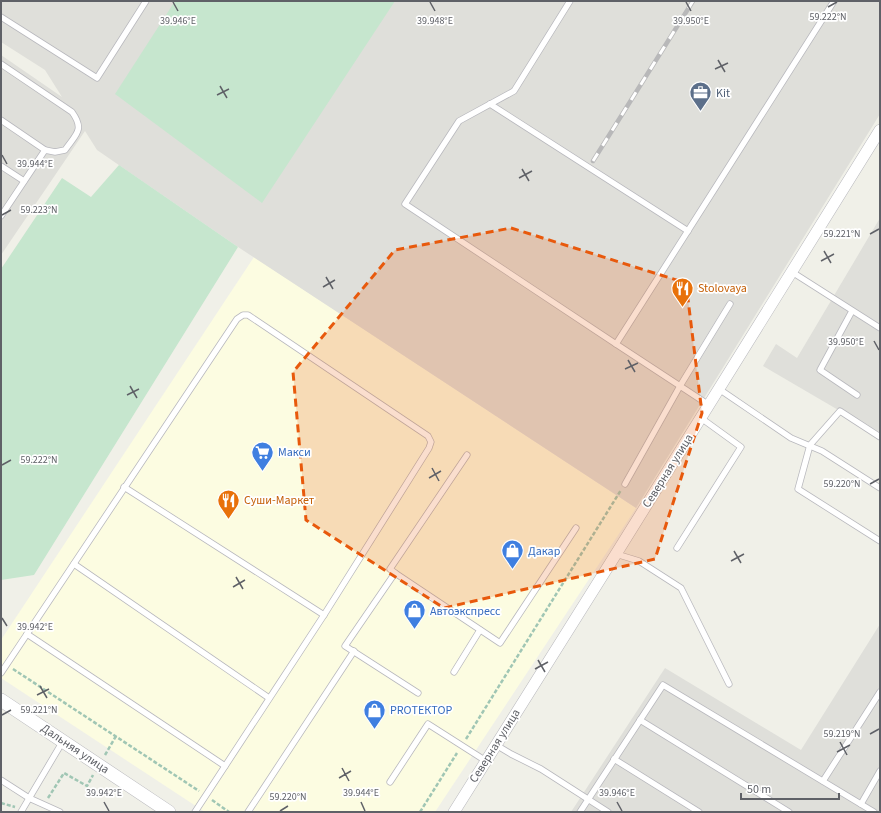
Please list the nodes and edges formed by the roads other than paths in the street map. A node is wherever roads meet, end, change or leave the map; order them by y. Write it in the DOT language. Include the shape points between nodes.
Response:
graph roads {
  1 [pos="146,1"];
  2 [pos="570,1"];
  3 [pos="834,1"];
  4 [pos="1,17"];
  5 [pos="1,64"];
  6 [pos="490,104"];
  7 [pos="1,120"];
  8 [pos="880,130"];
  9 [pos="45,150"];
  10 [pos="1,166"];
  11 [pos="24,181"];
  12 [pos="2,213"];
  13 [pos="688,232"];
  14 [pos="792,272"];
  15 [pos="730,304"];
  16 [pos="852,311"];
  17 [pos="880,328"];
  18 [pos="616,344"];
  19 [pos="680,386"];
  20 [pos="719,389"];
  21 [pos="858,395"];
  22 [pos="709,405"];
  23 [pos="701,418"];
  24 [pos="880,437"];
  25 [pos="810,445"];
  26 [pos="467,455"];
  27 [pos="625,484"];
  28 [pos="124,487"];
  29 [pos="880,488"];
  30 [pos="576,528"];
  31 [pos="880,541"];
  32 [pos="677,548"];
  33 [pos="616,554"];
  34 [pos="74,564"];
  35 [pos="395,573"];
  36 [pos="324,615"];
  37 [pos="480,630"];
  38 [pos="27,634"];
  39 [pos="354,651"];
  40 [pos="454,672"];
  41 [pos="1,673"];
  42 [pos="729,684"];
  43 [pos="880,692"];
  44 [pos="418,693"];
  45 [pos="270,698"];
  46 [pos="1,700"];
  47 [pos="640,720"];
  48 [pos="63,740"];
  49 [pos="496,745"];
  50 [pos="614,759"];
  51 [pos="486,761"];
  52 [pos="225,766"];
  53 [pos="880,771"];
  54 [pos="1,780"];
  55 [pos="823,781"];
  56 [pos="390,782"];
  57 [pos="29,798"];
  58 [pos="588,800"];
  59 [pos="861,804"];
  60 [pos="21,812"];
  61 [pos="60,812"];
  62 [pos="170,812"];
  63 [pos="194,812"];
  64 [pos="248,812"];
  65 [pos="454,812"];
  66 [pos="580,812"];
  67 [pos="608,812"];
  68 [pos="699,812"];
  69 [pos="789,812"];
  70 [pos="874,812"];
  1 -- 4 [label="lane" via="97,78"];
  2 -- 6 [label="lane" via="514,91"];
  3 -- 13 [label="lane"];
  5 -- 9 [label="lane" via="72,112 77,119 79,130 65,150"];
  6 -- 13 [label="lane"];
  6 -- 18 [label="lane" via="459,120 405,204"];
  7 -- 9 [label="lane"];
  8 -- 14 [label="street, Северная улица"];
  9 -- 11 [label="lane"];
  10 -- 11 [label="lane"];
  11 -- 12 [label="lane"];
  13 -- 18 [label="lane"];
  14 -- 16 [label="lane"];
  14 -- 20 [label="street, Северная улица"];
  15 -- 19 [label="lane"];
  16 -- 17 [label="lane"];
  16 -- 21 [label="lane" via="820,370"];
  18 -- 19 [label="lane"];
  19 -- 22 [label="lane"];
  19 -- 27 [label="lane"];
  20 -- 22 [label="street, Северная улица"];
  20 -- 25 [label="lane" via="791,438"];
  22 -- 23 [label="street, Северная улица"];
  23 -- 32 [label="lane" via="741,446"];
  23 -- 33 [label="street, Северная улица"];
  24 -- 25 [label="lane" via="840,411"];
  25 -- 29 [label="lane"];
  25 -- 31 [label="lane" via="798,489"];
  26 -- 35 [label="lane" via="390,569"];
  28 -- 34 [label="lane"];
  28 -- 36 [label="lane"];
  28 -- 36 [label="lane" via="237,319 242,315 248,315 428,436 431,442"];
  30 -- 37 [label="lane" via="500,643"];
  33 -- 42 [label="lane" via="640,561 681,588"];
  33 -- 49 [label="street, Северная улица"];
  34 -- 38 [label="lane"];
  34 -- 45 [label="lane"];
  35 -- 37 [label="lane"];
  35 -- 39 [label="lane" via="345,646"];
  36 -- 45 [label="lane"];
  37 -- 40 [label="lane"];
  38 -- 41 [label="lane"];
  38 -- 52 [label="lane"];
  39 -- 44 [label="lane"];
  39 -- 64 [label="lane"];
  43 -- 55 [label="lane"];
  45 -- 52 [label="lane"];
  46 -- 48 [label="street, Дальняя улица"];
  47 -- 50 [label="lane"];
  47 -- 55 [label="lane" via="663,685"];
  47 -- 69 [label="lane"];
  48 -- 57 [label="lane"];
  48 -- 62 [label="street, Дальняя улица"];
  49 -- 51 [label="street, Северная улица"];
  49 -- 58 [label="lane" via="541,769"];
  50 -- 58 [label="lane"];
  50 -- 68 [label="lane"];
  51 -- 56 [label="lane" via="428,724"];
  51 -- 65 [label="street, Северная улица"];
  52 -- 63 [label="lane"];
  53 -- 59 [label="lane"];
  54 -- 57 [label="lane"];
  55 -- 59 [label="lane"];
  57 -- 60 [label="lane"];
  57 -- 61 [label="lane"];
  58 -- 66 [label="lane"];
  58 -- 67 [label="lane"];
  59 -- 70 [label="lane"];
}
